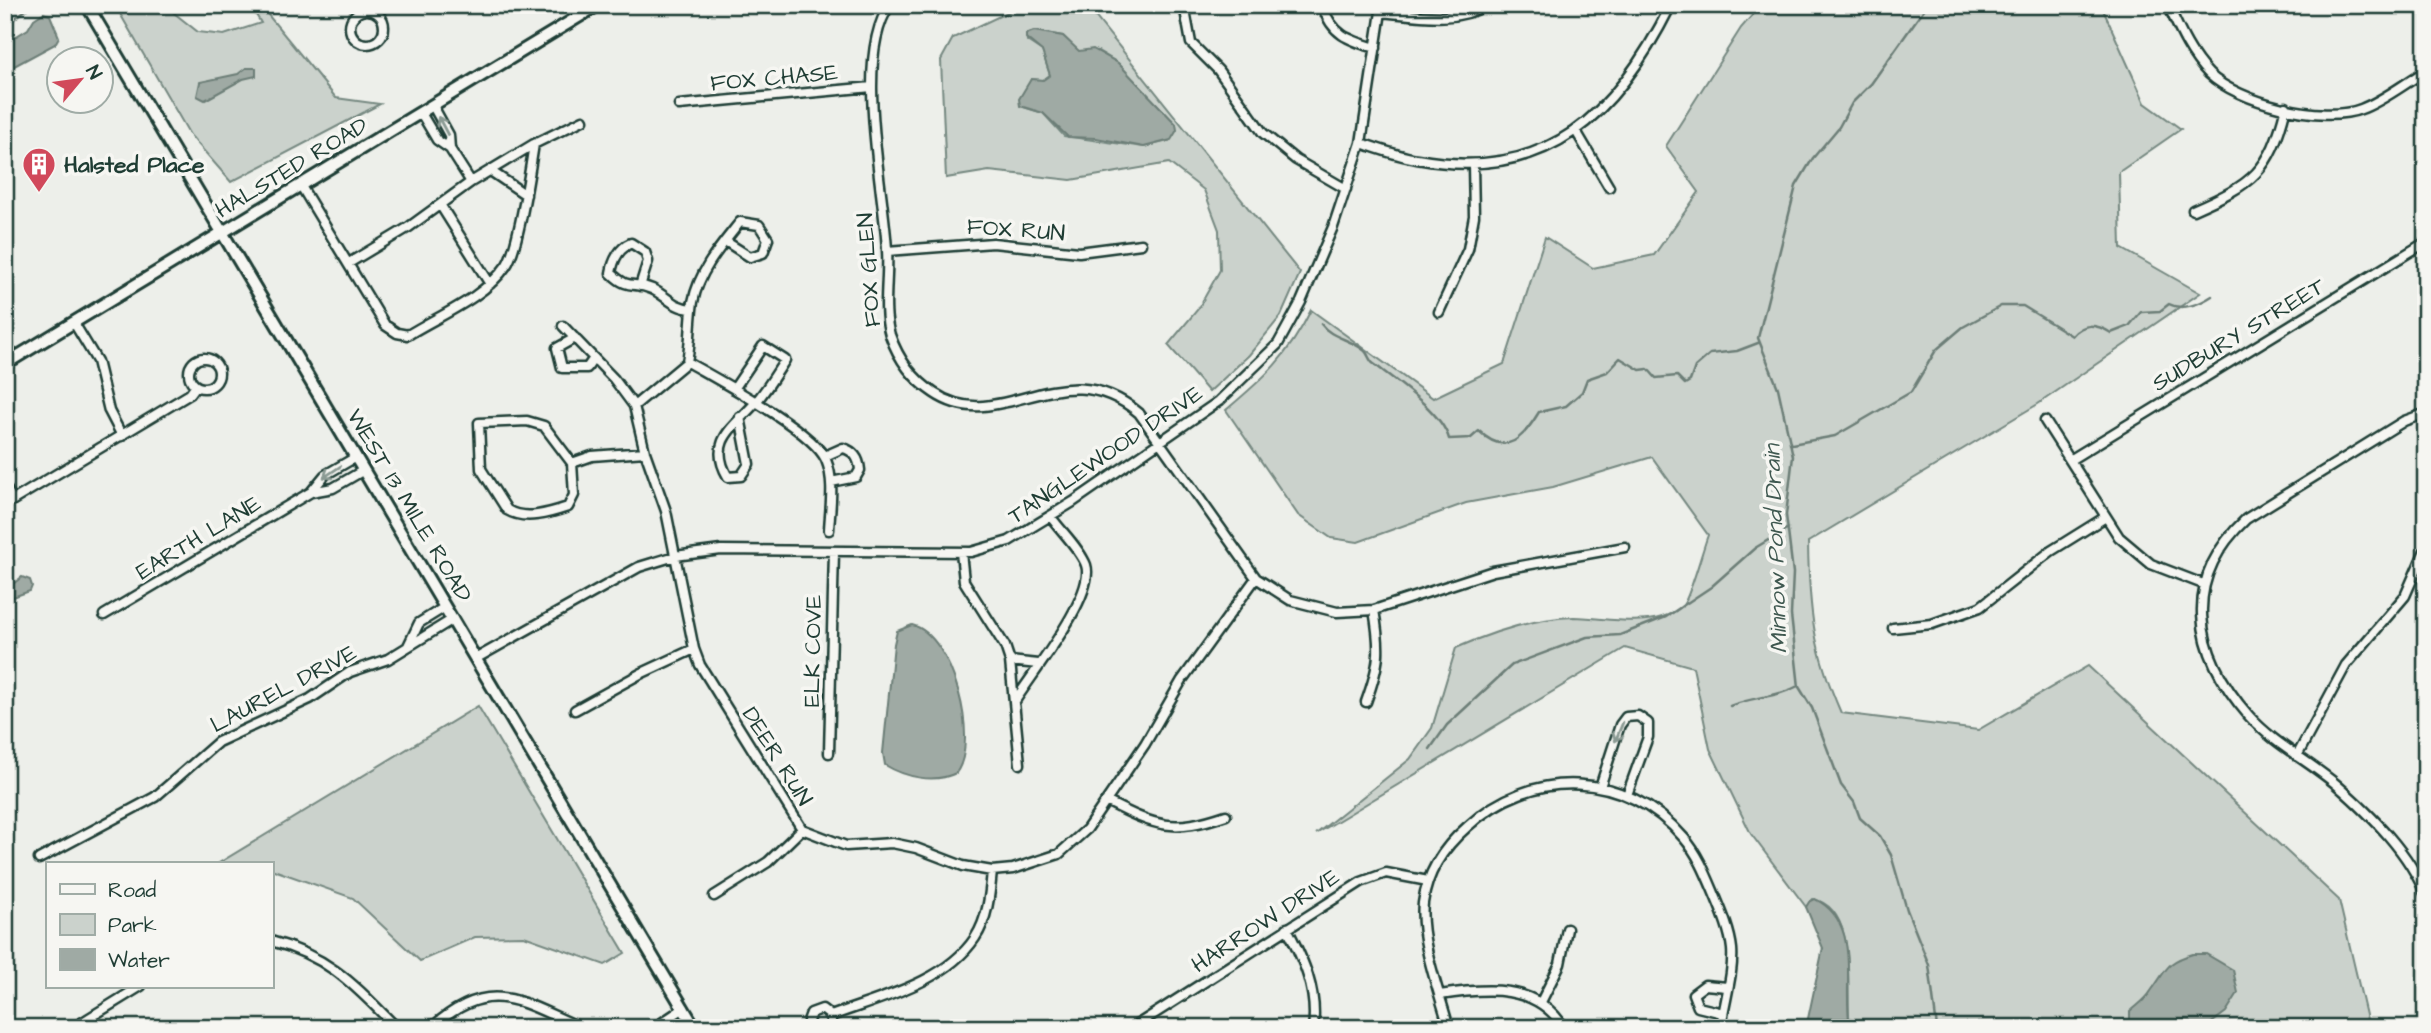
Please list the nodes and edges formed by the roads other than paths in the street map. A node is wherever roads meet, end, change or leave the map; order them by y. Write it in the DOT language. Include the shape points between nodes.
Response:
graph roads {
  1 [pos="87,5"];
  2 [pos="598,5"];
  3 [pos="890,5"];
  4 [pos="1184,5"];
  5 [pos="1322,5"];
  6 [pos="1486,5"];
  7 [pos="1671,5"];
  8 [pos="2168,5"];
  9 [pos="378,9"];
  10 [pos="1382,9"];
  11 [pos="1376,48"];
  12 [pos="2426,71"];
  13 [pos="872,88"];
  14 [pos="679,105"];
  15 [pos="433,106"];
  16 [pos="2286,107"];
  17 [pos="421,113"];
  18 [pos="583,120"];
  19 [pos="1576,131"];
  20 [pos="1361,143"];
  21 [pos="534,144"];
  22 [pos="450,149"];
  23 [pos="1473,164"];
  24 [pos="492,172"];
  25 [pos="471,182"];
  26 [pos="301,186"];
  27 [pos="1609,187"];
  28 [pos="1346,189"];
  29 [pos="526,195"];
  30 [pos="442,206"];
  31 [pos="2193,210"];
  32 [pos="224,232"];
  33 [pos="725,241"];
  34 [pos="2426,242"];
  35 [pos="1141,244"];
  36 [pos="887,251"];
  37 [pos="349,263"];
  38 [pos="490,284"];
  39 [pos="640,286"];
  40 [pos="692,309"];
  41 [pos="1439,312"];
  42 [pos="74,323"];
  43 [pos="563,326"];
  44 [pos="575,338"];
  45 [pos="594,358"];
  46 [pos="687,362"];
  47 [pos="5,364"];
  48 [pos="196,386"];
  49 [pos="734,389"];
  50 [pos="755,403"];
  51 [pos="634,405"];
  52 [pos="2426,413"];
  53 [pos="740,417"];
  54 [pos="2045,421"];
  55 [pos="122,436"];
  56 [pos="1160,442"];
  57 [pos="645,452"];
  58 [pos="825,456"];
  59 [pos="356,457"];
  60 [pos="2070,460"];
  61 [pos="572,463"];
  62 [pos="364,470"];
  63 [pos="831,482"];
  64 [pos="5,487"];
  65 [pos="311,492"];
  66 [pos="9,502"];
  67 [pos="1051,517"];
  68 [pos="2104,518"];
  69 [pos="829,530"];
  70 [pos="1625,547"];
  71 [pos="2426,548"];
  72 [pos="834,551"];
  73 [pos="961,552"];
  74 [pos="675,556"];
  75 [pos="1256,578"];
  76 [pos="2203,584"];
  77 [pos="445,607"];
  78 [pos="1374,610"];
  79 [pos="104,615"];
  80 [pos="453,619"];
  81 [pos="1893,628"];
  82 [pos="408,646"];
  83 [pos="694,649"];
  84 [pos="475,659"];
  85 [pos="1010,662"];
  86 [pos="1038,664"];
  87 [pos="1015,701"];
  88 [pos="1366,702"];
  89 [pos="575,710"];
  90 [pos="829,753"];
  91 [pos="2297,756"];
  92 [pos="1020,764"];
  93 [pos="1600,787"];
  94 [pos="1628,795"];
  95 [pos="1108,802"];
  96 [pos="1226,815"];
  97 [pos="802,829"];
  98 [pos="39,859"];
  99 [pos="992,871"];
  100 [pos="1428,881"];
  101 [pos="714,896"];
  102 [pos="2426,896"];
  103 [pos="1287,928"];
  104 [pos="1567,929"];
  105 [pos="273,942"];
  106 [pos="1727,987"];
  107 [pos="138,988"];
  108 [pos="1440,995"];
  109 [pos="1542,1002"];
  110 [pos="684,1008"];
  111 [pos="1723,1013"];
  112 [pos="831,1016"];
  113 [pos="73,1028"];
  114 [pos="397,1028"];
  115 [pos="431,1028"];
  116 [pos="582,1028"];
  117 [pos="654,1028"];
  118 [pos="695,1028"];
  119 [pos="809,1028"];
  120 [pos="831,1028"];
  121 [pos="1132,1028"];
  122 [pos="1313,1028"];
  123 [pos="1448,1028"];
  124 [pos="1564,1028"];
  125 [pos="1721,1028"];
  1 -- 32 [label="street, WEST 13 MILE ROAD"];
  2 -- 15 [label="street, HALSTED ROAD"];
  3 -- 13 [label="street, FOX GLEN" via="877,32"];
  4 -- 28 [label="street" via="1191,43 1218,70 1263,133 1296,160"];
  5 -- 11 [label="street" via="1328,23 1344,39"];
  6 -- 10 [label="street" via="1473,13 1434,17"];
  7 -- 19 [label="street" via="1642,62"];
  8 -- 16 [label="street" via="2195,58 2210,74 2241,93"];
  9 -- 9 [label="street" via="360,11 352,19 350,30 355,39 371,43 380,37 384,26"];
  10 -- 11 [label="street, TANGLEWOOD DRIVE"];
  11 -- 20 [label="street, TANGLEWOOD DRIVE"];
  12 -- 16 [label="street" via="2362,109 2322,114"];
  13 -- 14 [label="street, FOX CHASE"];
  13 -- 36 [label="street, FOX GLEN"];
  15 -- 17 [label="street, HALSTED ROAD"];
  22 -- 15 [label="street, one-way" via="449,135"];
  16 -- 31 [label="street" via="2276,147 2262,166 2231,194"];
  17 -- 22 [label="street" via="437,140"];
  17 -- 26 [label="street, HALSTED ROAD"];
  18 -- 21 [label="street"];
  19 -- 23 [label="street" via="1511,159"];
  19 -- 27 [label="street"];
  20 -- 23 [label="street" via="1415,159"];
  20 -- 28 [label="street, TANGLEWOOD DRIVE"];
  21 -- 24 [label="street"];
  21 -- 29 [label="street"];
  22 -- 25 [label="street"];
  23 -- 41 [label="street" via="1474,216 1468,249"];
  24 -- 25 [label="street"];
  24 -- 29 [label="street"];
  25 -- 30 [label="street"];
  26 -- 32 [label="street, HALSTED ROAD"];
  26 -- 37 [label="street"];
  28 -- 56 [label="street, TANGLEWOOD DRIVE" via="1301,302 1278,344 1219,401"];
  29 -- 38 [label="street" via="508,264"];
  30 -- 37 [label="street"];
  30 -- 38 [label="street"];
  32 -- 42 [label="street, HALSTED ROAD"];
  32 -- 59 [label="street, WEST 13 MILE ROAD"];
  33 -- 33 [label="street" via="740,222 759,225 768,239 764,253 750,257"];
  33 -- 40 [label="street" via="706,267"];
  34 -- 60 [label="street, SUDBURY STREET"];
  35 -- 36 [label="street, FOX RUN" via="1079,253 993,243"];
  36 -- 56 [label="street, FOX GLEN" via="889,333 904,365 935,394 968,406 1010,402 1062,387 1097,389 1124,400"];
  37 -- 38 [label="street" via="385,325 408,335"];
  39 -- 39 [label="street" via="624,285 611,273 612,262 626,244 645,252 648,261"];
  39 -- 40 [label="street" via="653,289 669,303"];
  40 -- 46 [label="street"];
  42 -- 47 [label="street, HALSTED ROAD"];
  42 -- 55 [label="street" via="97,361 109,411"];
  43 -- 44 [label="street"];
  44 -- 45 [label="street"];
  44 -- 45 [label="street" via="557,348 562,368 587,368"];
  45 -- 51 [label="street"];
  46 -- 49 [label="street"];
  46 -- 51 [label="street"];
  48 -- 55 [label="street"];
  49 -- 50 [label="street"];
  49 -- 50 [label="street" via="763,346 785,360"];
  50 -- 53 [label="street"];
  50 -- 58 [label="street"];
  51 -- 57 [label="street, DEER RUN"];
  52 -- 76 [label="street" via="2404,421 2246,519 2219,549"];
  53 -- 53 [label="street" via="727,430 722,444 728,477 741,476 749,464"];
  54 -- 60 [label="street"];
  55 -- 66 [label="street"];
  56 -- 67 [label="street, TANGLEWOOD DRIVE"];
  56 -- 75 [label="street, FOX GLEN"];
  57 -- 61 [label="street" via="592,456"];
  57 -- 74 [label="street, DEER RUN" via="666,510"];
  58 -- 63 [label="street"];
  58 -- 63 [label="street" via="843,448 860,463 856,477"];
  59 -- 62 [label="street, WEST 13 MILE ROAD"];
  59 -- 65 [label="street, EARTH LANE, one-way" via="325,475"];
  60 -- 68 [label="street"];
  61 -- 61 [label="street" via="574,495 568,507 545,514 513,514 481,469 479,423 527,421 544,426"];
  62 -- 65 [label="street, EARTH LANE" via="333,488"];
  62 -- 77 [label="street, WEST 13 MILE ROAD"];
  63 -- 69 [label="street"];
  64 -- 66 [label="street"];
  65 -- 79 [label="street, EARTH LANE"];
  67 -- 73 [label="street, TANGLEWOOD DRIVE" via="1009,541"];
  67 -- 86 [label="street" via="1086,564 1087,581 1070,617"];
  68 -- 76 [label="street" via="2139,556"];
  68 -- 81 [label="street" via="2051,551 1980,607 1932,624"];
  70 -- 78 [label="street" via="1493,571"];
  71 -- 91 [label="street" via="2405,596 2346,665"];
  72 -- 73 [label="street, TANGLEWOOD DRIVE"];
  72 -- 74 [label="street, TANGLEWOOD DRIVE" via="721,550"];
  72 -- 90 [label="street, ELK COVE"];
  73 -- 85 [label="street" via="964,581 1005,646"];
  74 -- 83 [label="street, DEER RUN"];
  74 -- 84 [label="street, TANGLEWOOD DRIVE" via="639,567"];
  75 -- 78 [label="street" via="1290,600 1337,612"];
  75 -- 95 [label="street, DEER RUN" via="1182,680"];
  76 -- 91 [label="street" via="2205,637 2218,669 2249,716"];
  77 -- 80 [label="street, WEST 13 MILE ROAD"];
  77 -- 82 [label="street, LAUREL DRIVE" via="419,623"];
  78 -- 88 [label="street" via="1381,648"];
  80 -- 82 [label="street, LAUREL DRIVE"];
  80 -- 84 [label="street, WEST 13 MILE ROAD"];
  82 -- 98 [label="street, LAUREL DRIVE" via="218,742 155,797"];
  83 -- 89 [label="street"];
  83 -- 97 [label="street, DEER RUN"];
  84 -- 110 [label="street, WEST 13 MILE ROAD"];
  85 -- 86 [label="street"];
  85 -- 87 [label="street"];
  86 -- 87 [label="street"];
  87 -- 92 [label="street"];
  91 -- 102 [label="street" via="2337,785 2403,852"];
  93 -- 94 [label="street"];
  94 -- 93 [label="street, one-way" via="1648,737 1648,723 1637,716 1626,716 1620,725"];
  93 -- 100 [label="street" via="1543,785 1483,813 1444,849"];
  94 -- 106 [label="street" via="1662,816 1682,836 1707,875 1732,950"];
  95 -- 96 [label="street" via="1149,823 1174,826 1197,825"];
  95 -- 99 [label="street, DEER RUN" via="1059,854"];
  97 -- 99 [label="street, DEER RUN" via="846,846 892,843"];
  97 -- 101 [label="street" via="768,862"];
  99 -- 112 [label="street" via="988,906 976,937 959,957 898,991"];
  100 -- 103 [label="street, HARROW DRIVE" via="1386,873 1361,881"];
  100 -- 108 [label="street" via="1423,928"];
  103 -- 121 [label="street, HARROW DRIVE"];
  103 -- 122 [label="street" via="1313,993"];
  104 -- 109 [label="street" via="1560,964"];
  105 -- 114 [label="street" via="327,962"];
  106 -- 111 [label="street"];
  106 -- 111 [label="street" via="1700,986 1693,994 1698,1007"];
  107 -- 113 [label="street"];
  108 -- 109 [label="street" via="1482,989 1519,993"];
  108 -- 123 [label="street"];
  109 -- 124 [label="street"];
  110 -- 117 [label="street"];
  110 -- 118 [label="street, WEST 13 MILE ROAD"];
  111 -- 125 [label="street"];
  112 -- 119 [label="street" via="822,1009 814,1011 808,1017"];
  112 -- 120 [label="street"];
  115 -- 116 [label="street" via="477,999 515,998"];
}
